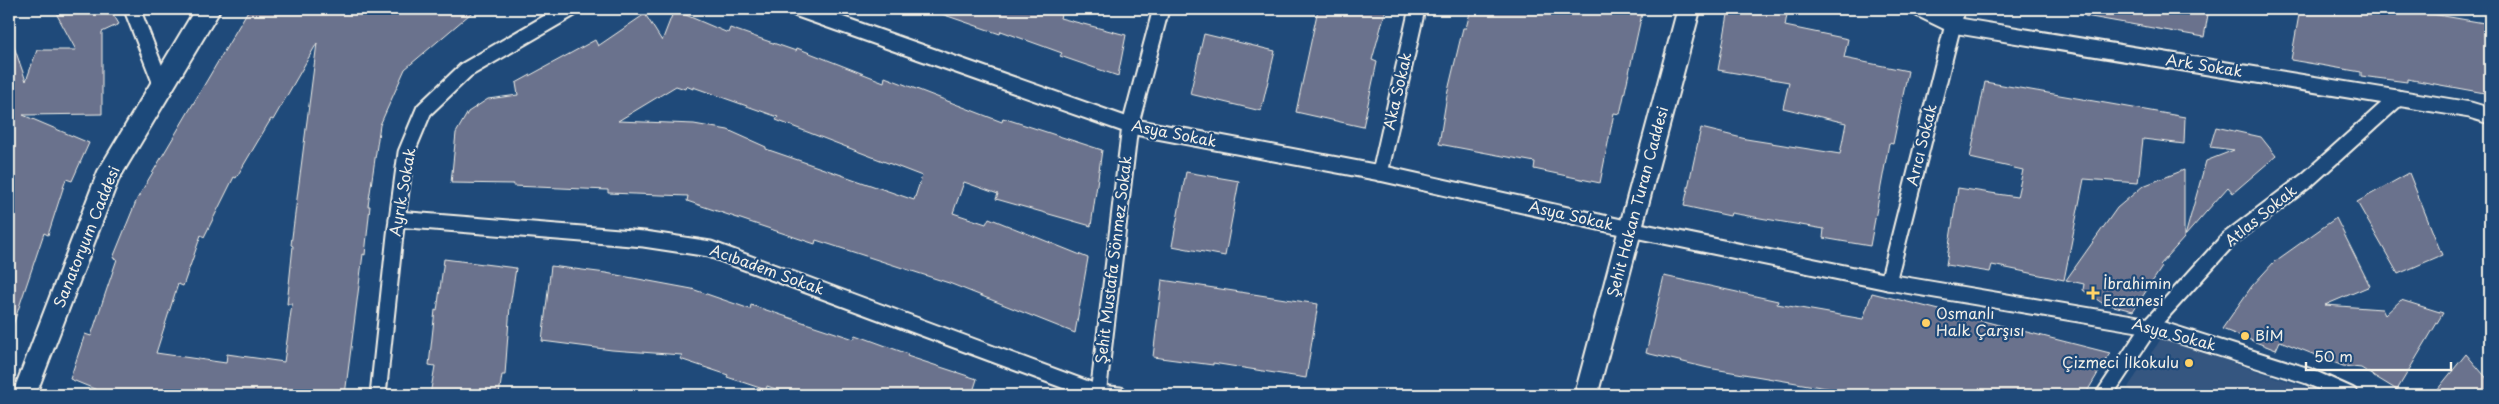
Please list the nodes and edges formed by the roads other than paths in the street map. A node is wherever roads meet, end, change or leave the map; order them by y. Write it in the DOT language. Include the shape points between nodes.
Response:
graph roads {
  1 [pos="132,9"];
  2 [pos="208,9"];
  3 [pos="571,9"];
  4 [pos="798,9"];
  5 [pos="1161,9"];
  6 [pos="1417,9"];
  7 [pos="1689,9"];
  8 [pos="1920,9"];
  9 [pos="1957,9"];
  10 [pos="1953,25"];
  11 [pos="162,86"];
  12 [pos="2398,98"];
  13 [pos="2490,116"];
  14 [pos="1130,126"];
  15 [pos="1380,173"];
  16 [pos="397,219"];
  17 [pos="1630,229"];
  18 [pos="1888,282"];
  19 [pos="2150,326"];
  20 [pos="1098,394"];
  21 [pos="24,395"];
  22 [pos="378,395"];
  23 [pos="1120,395"];
  24 [pos="1586,395"];
  25 [pos="2104,395"];
  26 [pos="2350,395"];
  1 -- 11 [label="street"];
  2 -- 11 [label="main road, Sanatoryum Caddesi"];
  3 -- 16 [label="street, Ayrık Sokak" via="466,70 424,110 406,153"];
  4 -- 14 [label="street, Asya Sokak"];
  5 -- 14 [label="street, Şehit Mustafa Sönmez Sokak"];
  6 -- 15 [label="street, Aka Sokak"];
  7 -- 17 [label="main road, Şehit Hakan Turan Caddesi"];
  8 -- 10 [label="street, Ark Sokak"];
  9 -- 10 [label="street, Arıcı Sokak"];
  10 -- 12 [label="street, Ark Sokak"];
  10 -- 18 [label="street, Arıcı Sokak"];
  11 -- 21 [label="main road, Sanatoryum Caddesi" via="108,176"];
  12 -- 13 [label="street, Ark Sokak"];
  12 -- 19 [label="street, Atlas Sokak" via="2307,180 2229,239"];
  14 -- 15 [label="street, Asya Sokak"];
  14 -- 20 [label="street, Şehit Mustafa Sönmez Sokak"];
  15 -- 17 [label="street, Asya Sokak"];
  16 -- 20 [label="street, Acıbadem Sokak" via="644,238 710,249"];
  16 -- 22 [label="street, Ayrık Sokak"];
  17 -- 18 [label="street, Asya Sokak"];
  17 -- 24 [label="main road, Şehit Hakan Turan Caddesi"];
  18 -- 19 [label="street, Asya Sokak"];
  19 -- 25 [label="street, Atlas Sokak"];
  19 -- 26 [label="street, Asya Sokak" via="2308,376"];
  20 -- 23 [label="street, Acıbadem Sokak"];
}
